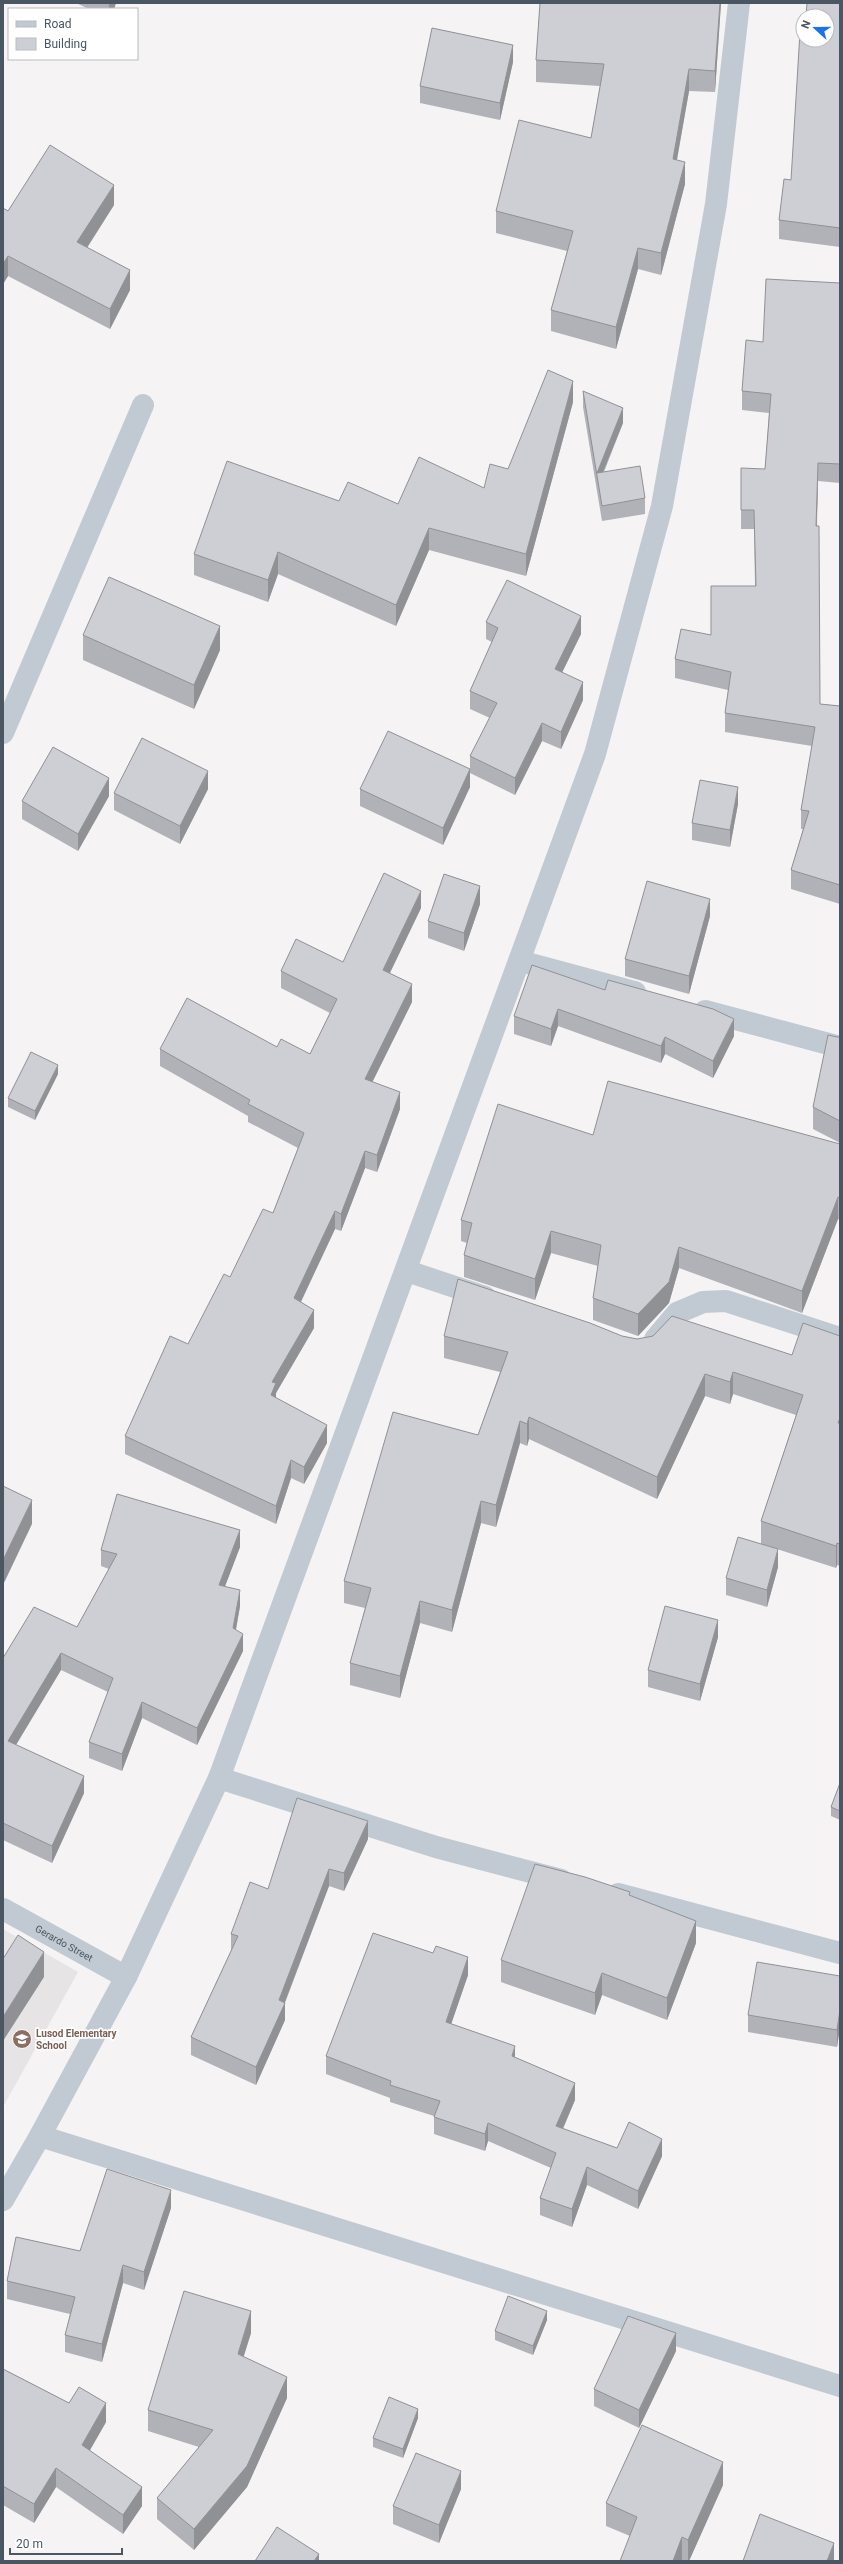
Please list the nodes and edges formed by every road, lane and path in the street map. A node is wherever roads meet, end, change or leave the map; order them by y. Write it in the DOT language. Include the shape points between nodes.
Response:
graph roads {
  1 [pos="739,3"];
  2 [pos="143,405"];
  3 [pos="3,732"];
  4 [pos="520,961"];
  5 [pos="657,998"];
  6 [pos="688,1006"];
  7 [pos="840,1048"];
  8 [pos="407,1271"];
  9 [pos="504,1303"];
  10 [pos="840,1338"];
  11 [pos="639,1349"];
  12 [pos="219,1778"];
  13 [pos="3,1909"];
  14 [pos="840,1953"];
  15 [pos="126,1977"];
  16 [pos="40,2136"];
  17 [pos="3,2200"];
  18 [pos="840,2386"];
  1 -- 4 [label="street" via="716,204 662,506 595,754"];
  2 -- 3 [label="street"];
  4 -- 5 [label="street"];
  4 -- 8 [label="street"];
  6 -- 7 [label="street"];
  8 -- 9 [label="street"];
  8 -- 12 [label="street"];
  10 -- 11 [label="street" via="726,1301 703,1302 676,1313 649,1346"];
  12 -- 14 [label="street" via="436,1847"];
  12 -- 15 [label="street"];
  13 -- 15 [label="street, Gerardo Street"];
  15 -- 16 [label="street"];
  16 -- 17 [label="street"];
  16 -- 18 [label="street"];
}
